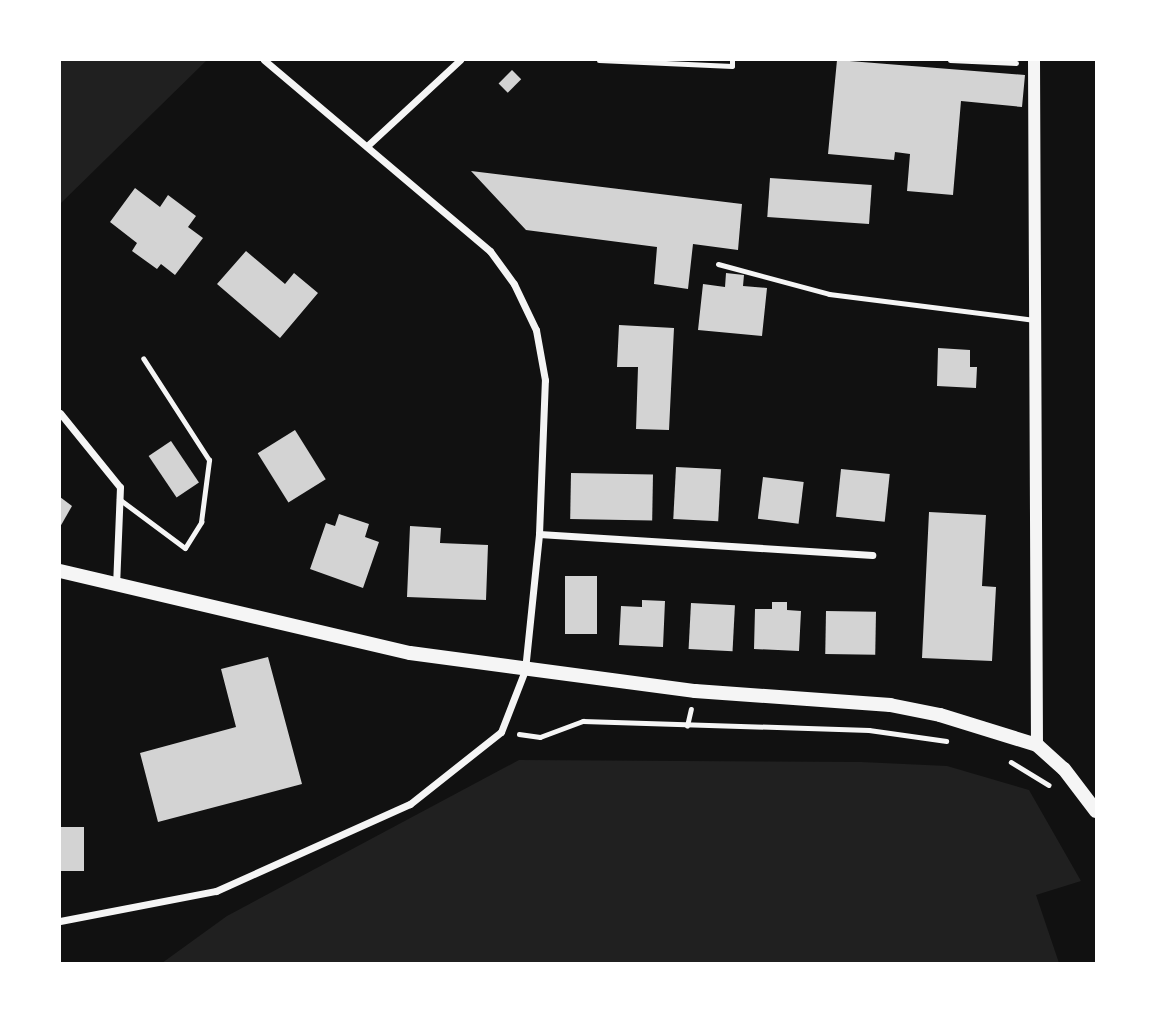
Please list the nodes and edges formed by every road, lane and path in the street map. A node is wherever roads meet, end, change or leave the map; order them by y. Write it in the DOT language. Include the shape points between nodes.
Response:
graph roads {
  1 [pos="264,60"];
  2 [pos="460,60"];
  3 [pos="599,60"];
  4 [pos="732,60"];
  5 [pos="950,60"];
  6 [pos="1034,62"];
  7 [pos="367,146"];
  8 [pos="718,264"];
  9 [pos="1037,321"];
  10 [pos="143,358"];
  11 [pos="60,413"];
  12 [pos="119,499"];
  13 [pos="539,534"];
  14 [pos="872,555"];
  15 [pos="60,571"];
  16 [pos="116,585"];
  17 [pos="525,670"];
  18 [pos="501,732"];
  19 [pos="956,743"];
  20 [pos="1037,745"];
  21 [pos="1004,760"];
  22 [pos="1064,769"];
  23 [pos="1092,796"];
  24 [pos="1097,811"];
  25 [pos="60,921"];
  1 -- 7 [label="street"];
  2 -- 7 [label="street"];
  3 -- 4 [label="path" via="732,65"];
  5 -- 6 [label="path"];
  6 -- 9 [label="street"];
  7 -- 13 [label="street" via="490,251 514,284 536,330 545,380"];
  8 -- 9 [label="lane" via="829,293"];
  9 -- 20 [label="street"];
  10 -- 12 [label="lane" via="209,460 201,522 185,548"];
  11 -- 12 [label="street" via="120,486"];
  12 -- 16 [label="street"];
  13 -- 14 [label="street"];
  13 -- 17 [label="street"];
  15 -- 16 [label="main road"];
  16 -- 17 [label="main road" via="356,642"];
  17 -- 18 [label="street"];
  17 -- 20 [label="main road" via="695,691 890,705"];
  18 -- 19 [label="path" via="540,737 583,721 869,730"];
  18 -- 25 [label="street" via="410,804 216,891"];
  20 -- 22 [label="main road"];
  21 -- 22 [label="path" via="1048,787"];
  22 -- 23 [label="main road"];
  23 -- 24 [label="main road"];
}
